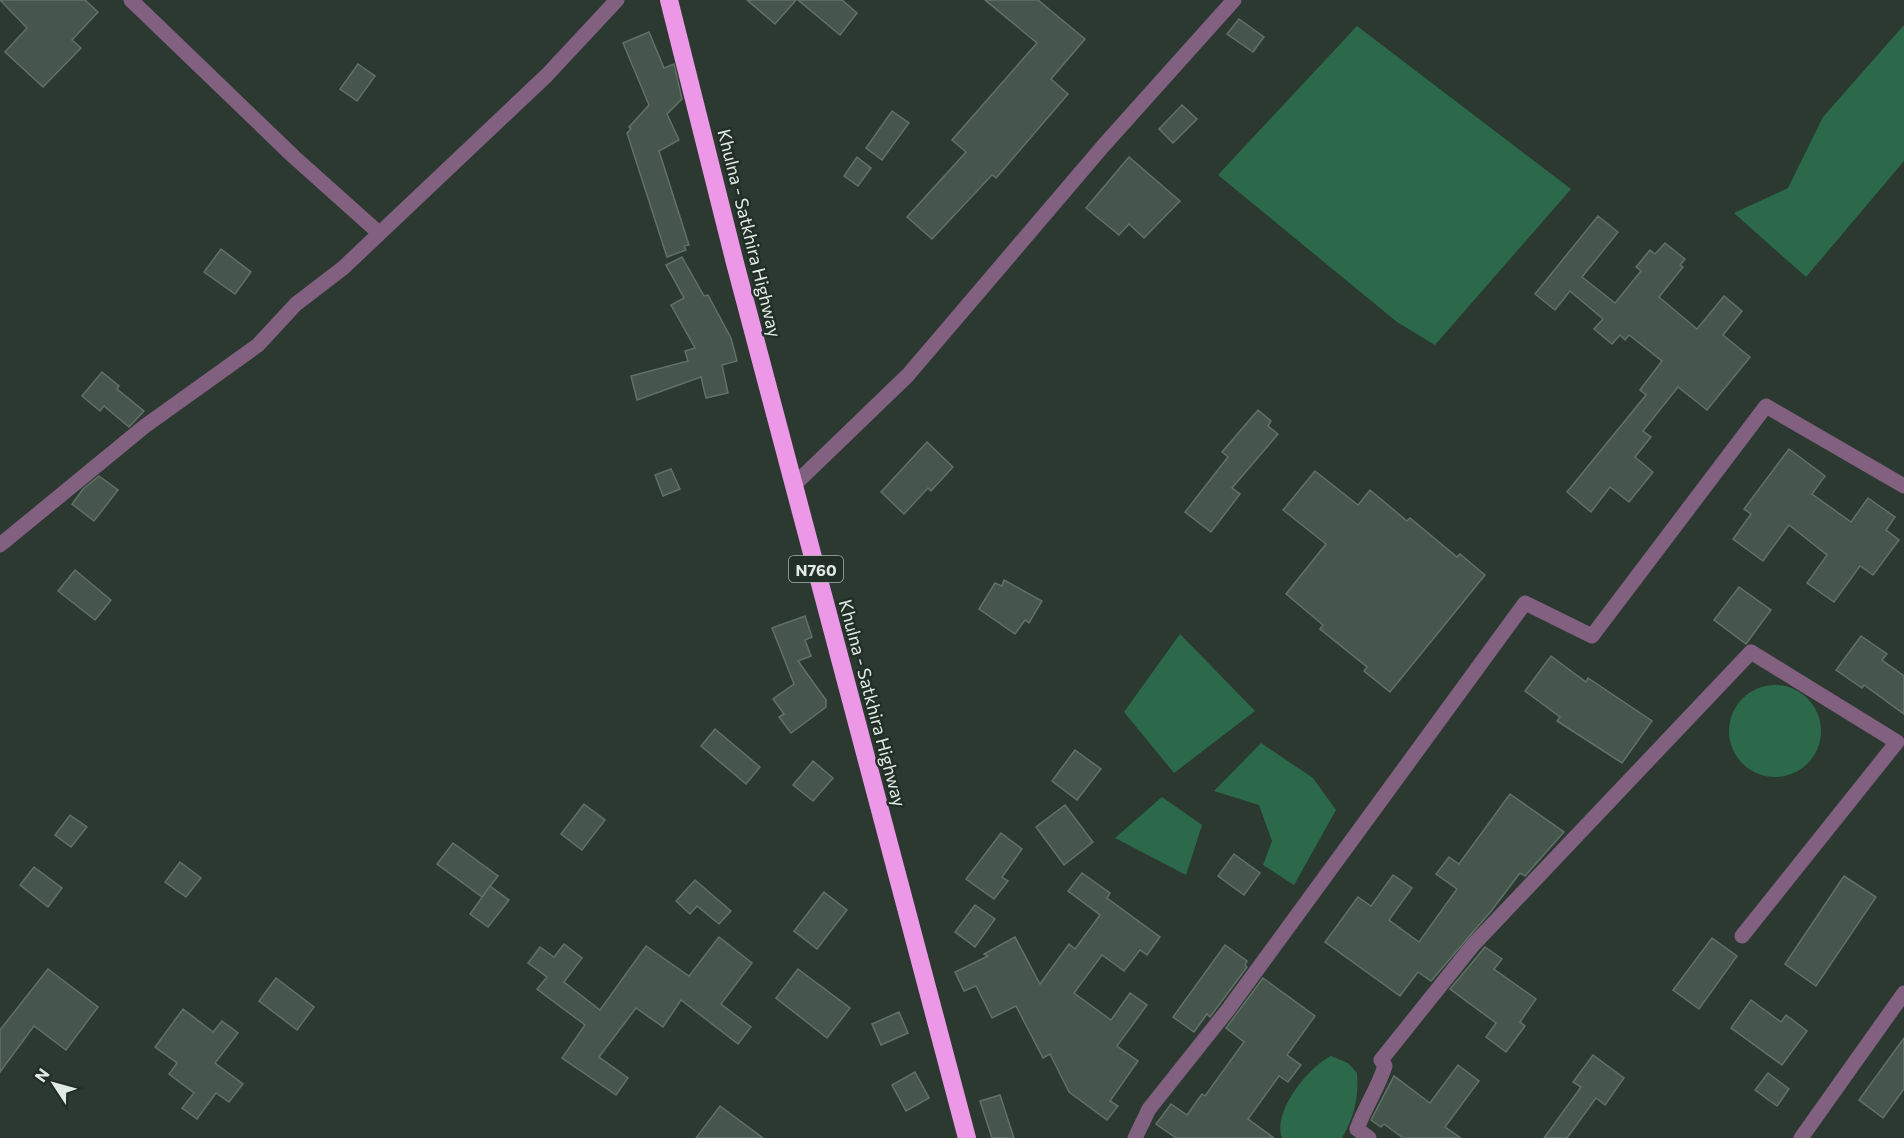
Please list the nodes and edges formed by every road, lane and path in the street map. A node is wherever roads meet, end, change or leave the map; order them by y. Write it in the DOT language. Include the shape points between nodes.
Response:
graph roads {
  1 [pos="131,0"];
  2 [pos="617,0"];
  3 [pos="669,0"];
  4 [pos="1234,0"];
  5 [pos="379,233"];
  6 [pos="794,485"];
  7 [pos="1904,486"];
  8 [pos="0,545"];
  9 [pos="1742,936"];
  10 [pos="1904,993"];
  11 [pos="967,1138"];
  12 [pos="1135,1138"];
  13 [pos="1369,1138"];
  14 [pos="1801,1138"];
  1 -- 5 [label="street"];
  2 -- 5 [label="street" via="546,75"];
  3 -- 6 [label="highway, Khulna - Satkhira Highway / N760"];
  4 -- 6 [label="street" via="908,375"];
  5 -- 8 [label="street" via="343,268 296,304 258,345 145,426"];
  6 -- 11 [label="highway, Khulna - Satkhira Highway / N760"];
  7 -- 12 [label="street" via="1766,406 1592,636 1525,603 1227,1011 1149,1109"];
  9 -- 13 [label="street" via="1897,742 1751,652 1473,945 1392,1046 1381,1060 1385,1066 1357,1129"];
  10 -- 14 [label="street"];
}
